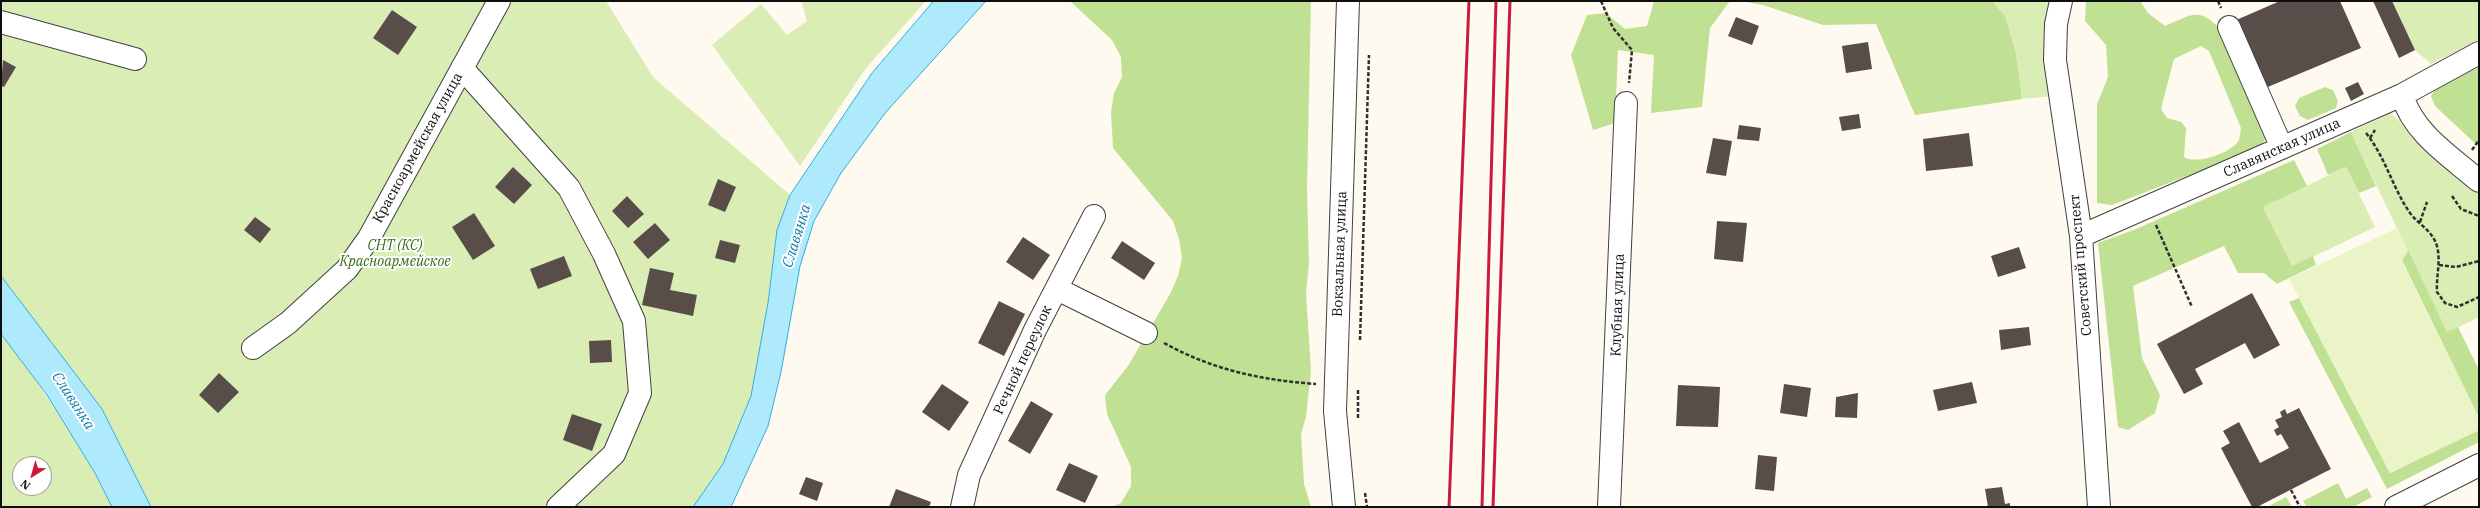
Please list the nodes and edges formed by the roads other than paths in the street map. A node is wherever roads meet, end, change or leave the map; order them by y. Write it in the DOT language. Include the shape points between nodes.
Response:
graph roads {
  1 [pos="499,1"];
  2 [pos="1348,1"];
  3 [pos="2061,1"];
  4 [pos="1,22"];
  5 [pos="2229,28"];
  6 [pos="2479,53"];
  7 [pos="135,59"];
  8 [pos="462,68"];
  9 [pos="2402,95"];
  10 [pos="1626,103"];
  11 [pos="2282,148"];
  12 [pos="2479,181"];
  13 [pos="1094,216"];
  14 [pos="2081,236"];
  15 [pos="1057,289"];
  16 [pos="1146,333"];
  17 [pos="253,348"];
  18 [pos="2479,465"];
  19 [pos="558,507"];
  20 [pos="962,507"];
  21 [pos="1344,507"];
  22 [pos="1609,507"];
  23 [pos="2099,507"];
  24 [pos="2396,507"];
  1 -- 8 [label="street, Красноармейская улица"];
  2 -- 21 [label="street, Вокзальная улица" via="1334,411"];
  3 -- 14 [label="street, Советский проспект" via="2056,24 2055,60"];
  4 -- 7 [label="street"];
  5 -- 11 [label="street"];
  6 -- 9 [label="street, Славянская улица"];
  8 -- 17 [label="street, Красноармейская улица" via="369,238 347,269 288,323"];
  8 -- 19 [label="street" via="569,188 604,254 634,321 640,393 614,454"];
  9 -- 11 [label="street, Славянская улица"];
  9 -- 12 [label="street" via="2406,110 2419,128"];
  10 -- 22 [label="street, Клубная улица"];
  11 -- 14 [label="street, Славянская улица"];
  13 -- 15 [label="street, Речной переулок"];
  14 -- 23 [label="street, Советский проспект"];
  15 -- 16 [label="street"];
  15 -- 20 [label="street, Речной переулок" via="1035,330 970,475"];
  18 -- 24 [label="street"];
}
